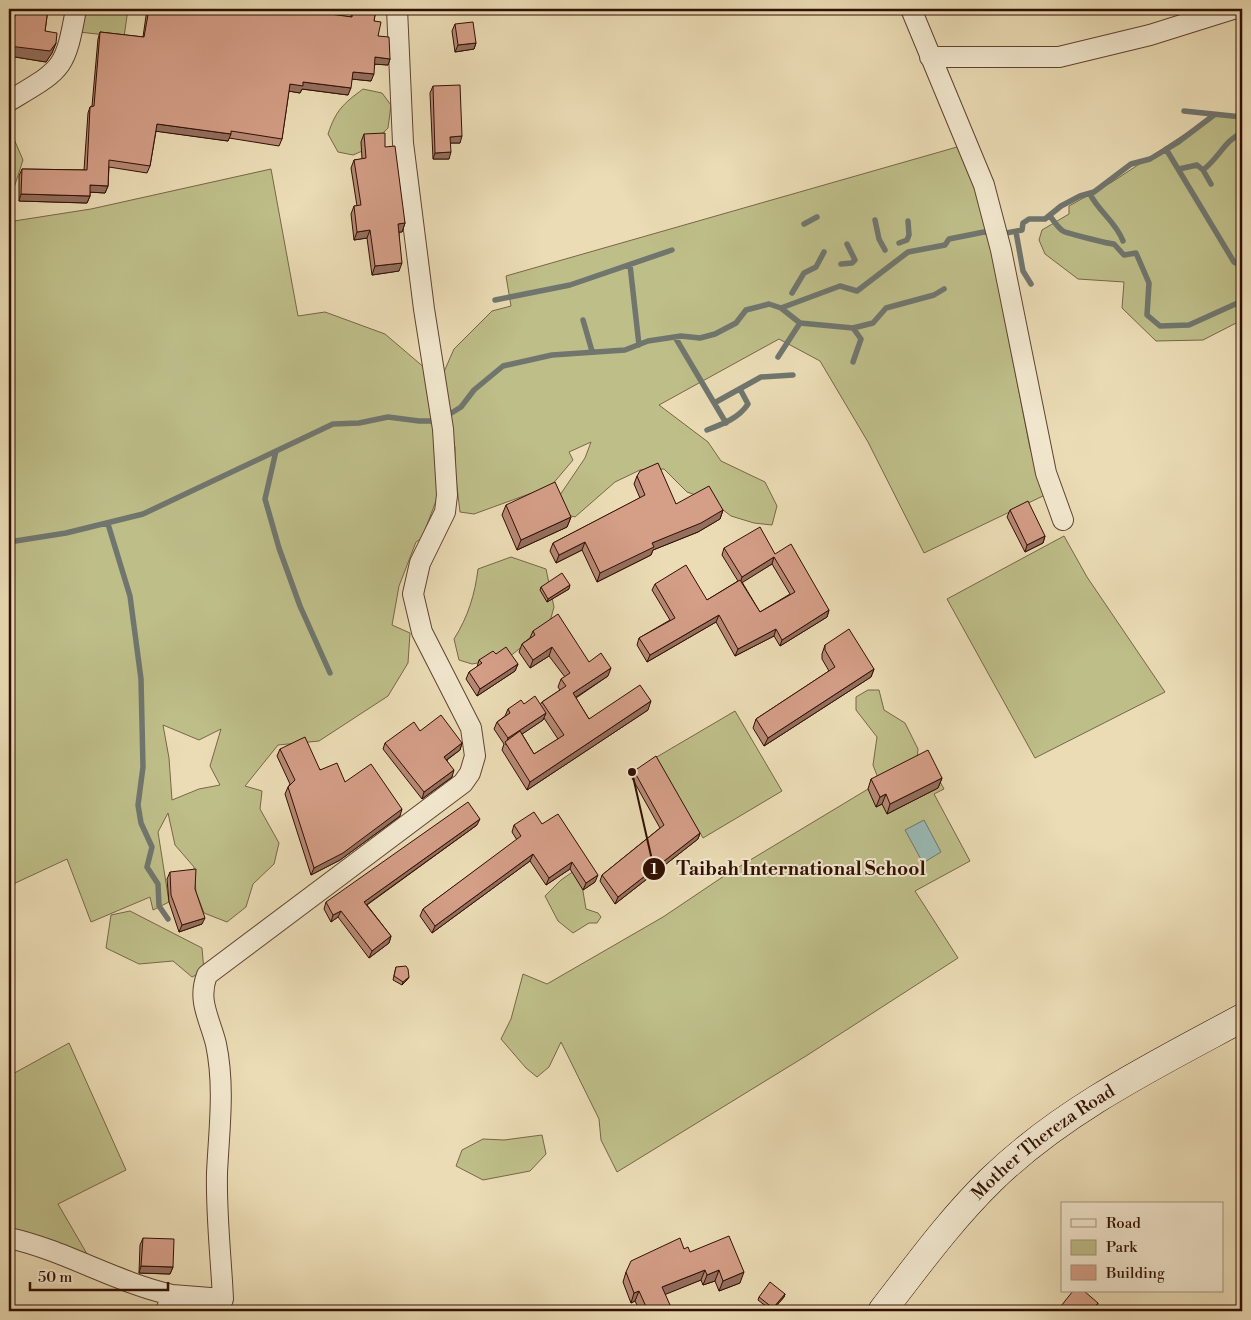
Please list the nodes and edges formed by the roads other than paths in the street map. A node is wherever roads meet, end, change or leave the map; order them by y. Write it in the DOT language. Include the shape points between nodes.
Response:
graph roads {
  1 [pos="76,9"];
  2 [pos="398,9"];
  3 [pos="911,9"];
  4 [pos="1233,9"];
  5 [pos="930,57"];
  6 [pos="9,101"];
  7 [pos="1063,520"];
  8 [pos="1242,1018"];
  9 [pos="9,1238"];
  10 [pos="169,1303"];
  11 [pos="882,1311"];
  1 -- 6 [label="street" via="71,38 60,67"];
  2 -- 10 [label="street" via="403,143 443,429 446,487 445,512 420,563 413,594 422,632 471,728 475,756 463,783 207,975 202,988 204,1006 216,1044 221,1080 222,1120 217,1175 223,1298"];
  3 -- 5 [label="street"];
  4 -- 5 [label="street" via="1150,35 1059,57"];
  5 -- 7 [label="street" via="984,185 1001,250 1046,473"];
  8 -- 11 [label="street, Mother Thereza Road" via="1150,1067 1076,1112 1026,1150 958,1215"];
  9 -- 10 [label="street" via="139,1288"];
}
